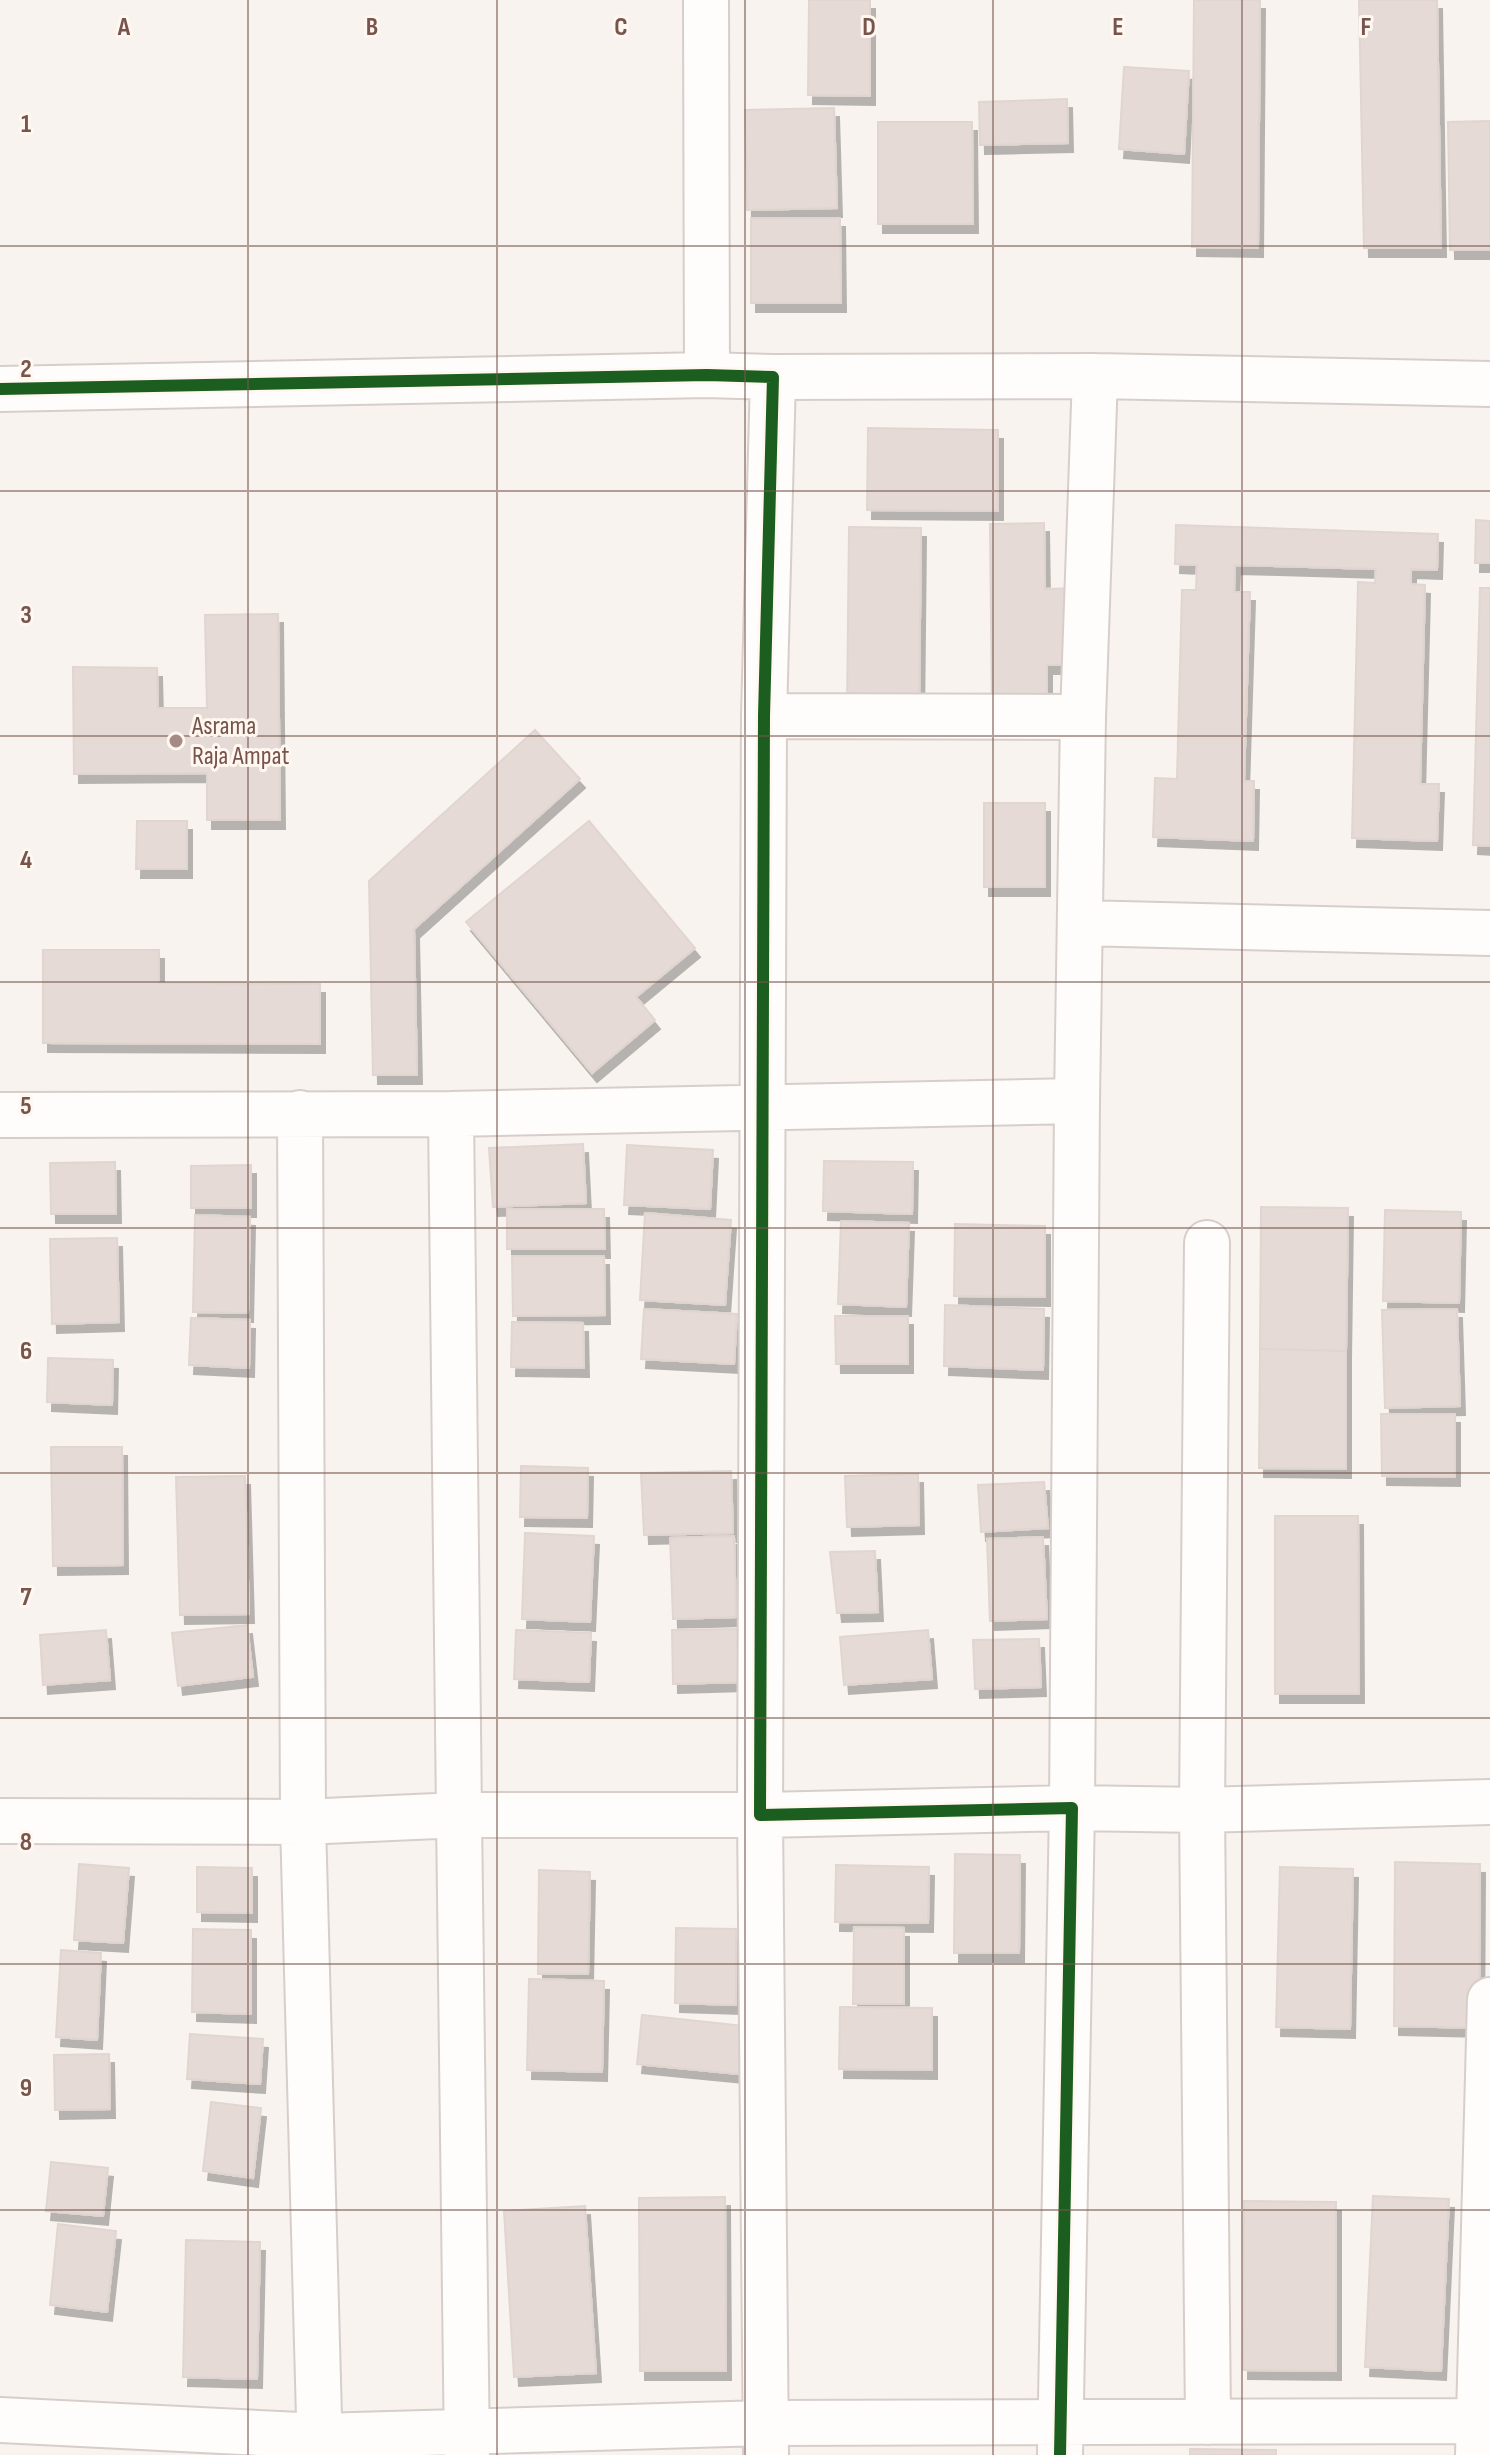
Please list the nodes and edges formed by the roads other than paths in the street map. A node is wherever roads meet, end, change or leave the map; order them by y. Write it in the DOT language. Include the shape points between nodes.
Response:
graph roads {
  1 [pos="706,0"];
  2 [pos="707,375"];
  3 [pos="1095,376"];
  4 [pos="773,377"];
  5 [pos="1490,384"];
  6 [pos="0,389"];
  7 [pos="764,716"];
  8 [pos="1083,717"];
  9 [pos="1080,923"];
  10 [pos="1490,933"];
  11 [pos="1077,1101"];
  12 [pos="763,1108"];
  13 [pos="300,1113"];
  14 [pos="451,1114"];
  15 [pos="0,1115"];
  16 [pos="1207,1243"];
  17 [pos="1490,1802"];
  18 [pos="1072,1808"];
  19 [pos="1202,1810"];
  20 [pos="459,1815"];
  21 [pos="760,1815"];
  22 [pos="0,1821"];
  23 [pos="303,1822"];
  24 [pos="1490,2000"];
  25 [pos="0,2420"];
  26 [pos="1208,2422"];
  27 [pos="1482,2433"];
  28 [pos="1061,2438"];
  29 [pos="766,2439"];
  30 [pos="467,2445"];
  31 [pos="320,2446"];
  1 -- 2 [label="street"];
  2 -- 4 [label="street"];
  2 -- 6 [label="street"];
  3 -- 4 [label="street"];
  3 -- 5 [label="street"];
  3 -- 8 [label="street"];
  4 -- 7 [label="street"];
  7 -- 8 [label="street"];
  7 -- 12 [label="street"];
  8 -- 9 [label="street"];
  9 -- 10 [label="street"];
  9 -- 11 [label="street"];
  11 -- 12 [label="street"];
  11 -- 18 [label="street"];
  12 -- 14 [label="street"];
  12 -- 21 [label="street"];
  13 -- 14 [label="street"];
  13 -- 15 [label="street"];
  13 -- 23 [label="street"];
  14 -- 20 [label="street"];
  16 -- 19 [label="street"];
  17 -- 19 [label="street"];
  18 -- 19 [label="street"];
  18 -- 21 [label="street"];
  18 -- 28 [label="street"];
  19 -- 26 [label="street"];
  20 -- 21 [label="street"];
  20 -- 23 [label="street"];
  20 -- 30 [label="street"];
  21 -- 29 [label="street"];
  22 -- 23 [label="street"];
  23 -- 31 [label="street"];
  24 -- 27 [label="street"];
  25 -- 31 [label="street"];
  26 -- 27 [label="street"];
  26 -- 28 [label="street"];
  28 -- 29 [label="street"];
  29 -- 30 [label="street"];
  30 -- 31 [label="street"];
}
